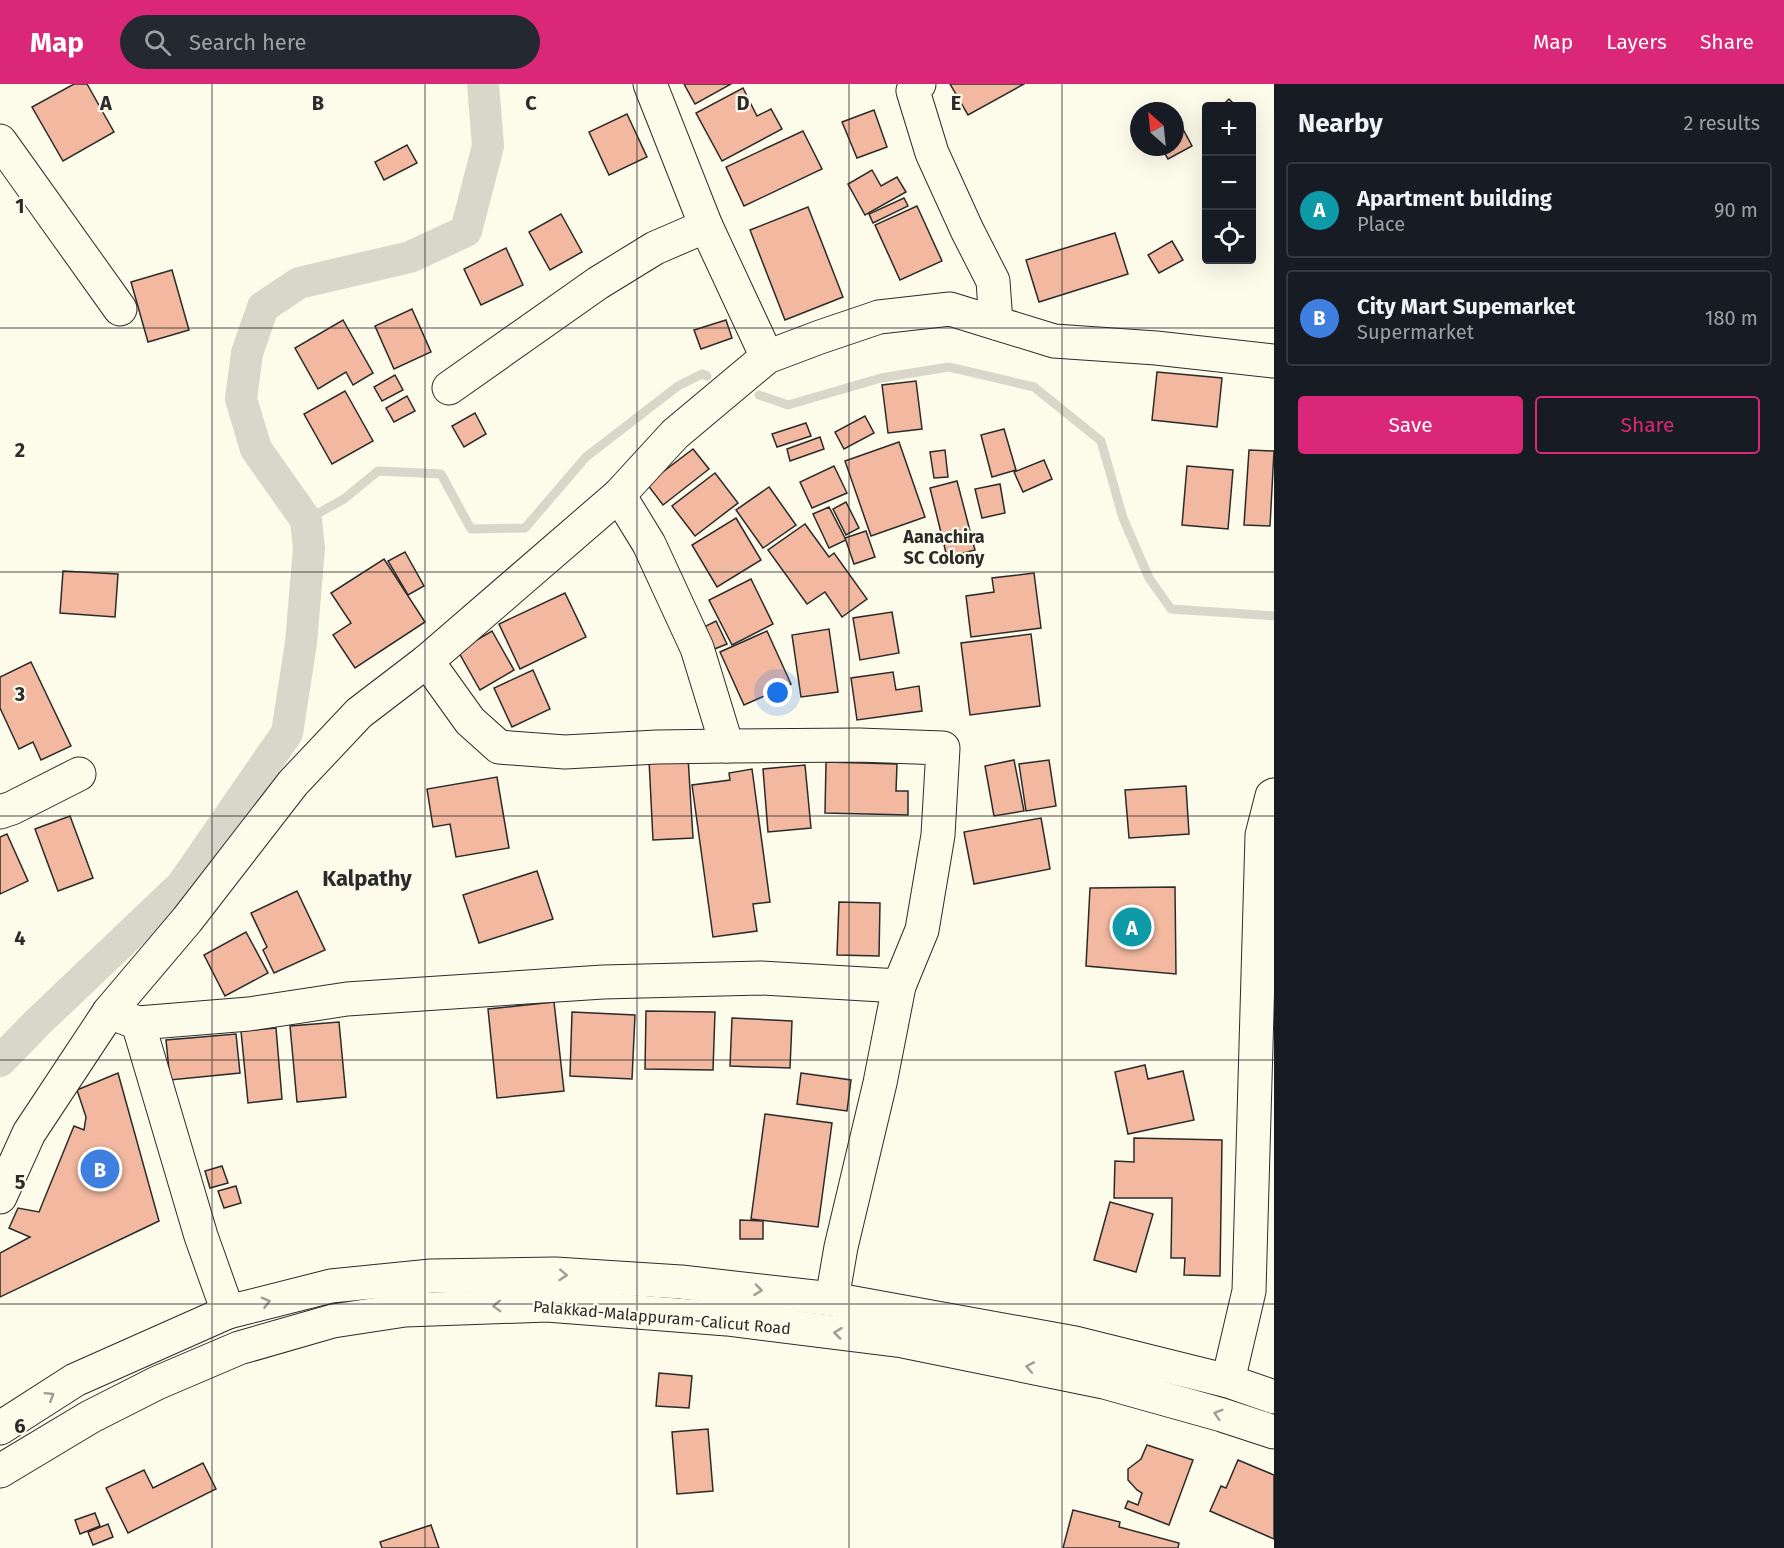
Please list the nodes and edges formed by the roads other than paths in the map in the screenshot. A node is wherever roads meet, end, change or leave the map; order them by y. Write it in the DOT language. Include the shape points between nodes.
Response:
graph roads {
  1 [pos="650,84"];
  2 [pos="914,86"];
  3 [pos="0,141"];
  4 [pos="706,226"];
  5 [pos="120,309"];
  6 [pos="996,323"];
  7 [pos="767,357"];
  8 [pos="1274,360"];
  9 [pos="449,388"];
  10 [pos="619,495"];
  11 [pos="427,661"];
  12 [pos="727,746"];
  13 [pos="79,774"];
  14 [pos="1274,795"];
  15 [pos="0,812"];
  16 [pos="899,986"];
  17 [pos="124,1018"];
  18 [pos="0,1197"];
  19 [pos="832,1299"];
  20 [pos="228,1312"];
  21 [pos="1228,1381"];
  22 [pos="1274,1396"];
  23 [pos="0,1428"];
  24 [pos="1274,1432"];
  25 [pos="0,1471"];
  1 -- 4 [label="main road"];
  2 -- 6 [label="main road" via="932,153 993,281"];
  3 -- 5 [label="main road"];
  4 -- 7 [label="main road"];
  4 -- 9 [label="main road" via="655,248 598,283"];
  6 -- 7 [label="main road" via="950,309 879,317"];
  6 -- 8 [label="main road" via="1054,341"];
  7 -- 10 [label="main road" via="675,434"];
  10 -- 11 [label="main road"];
  10 -- 12 [label="main road" via="649,544 697,648"];
  11 -- 12 [label="main road" via="470,721 499,747 566,752"];
  11 -- 17 [label="main road" via="359,713 293,783 187,920"];
  12 -- 16 [label="main road" via="859,744 943,748 938,835 922,930"];
  13 -- 15 [label="main road"];
  14 -- 21 [label="main road" via="1262,835 1249,1291"];
  16 -- 17 [label="main road" via="761,978 603,982 348,999 249,1014"];
  16 -- 19 [label="main road"];
  17 -- 18 [label="main road" via="29,1134"];
  17 -- 20 [label="main road"];
  20 -- 19 [label="main road, Palakkad-Malappuram-Calicut Road, one-way" via="331,1286 431,1276 590,1276"];
  19 -- 21 [label="main road, Palakkad-Malappuram-Calicut Road" via="1075,1343"];
  23 -- 20 [label="main road, Palakkad-Malappuram-Calicut Road, one-way" via="75,1380"];
  21 -- 22 [label="main road, Palakkad-Malappuram-Calicut Road"];
  24 -- 25 [label="main road, Palakkad-Malappuram-Calicut Road, one-way" via="1104,1382 903,1341 727,1319 547,1305 405,1310 333,1321 239,1348 90,1417"];
}
